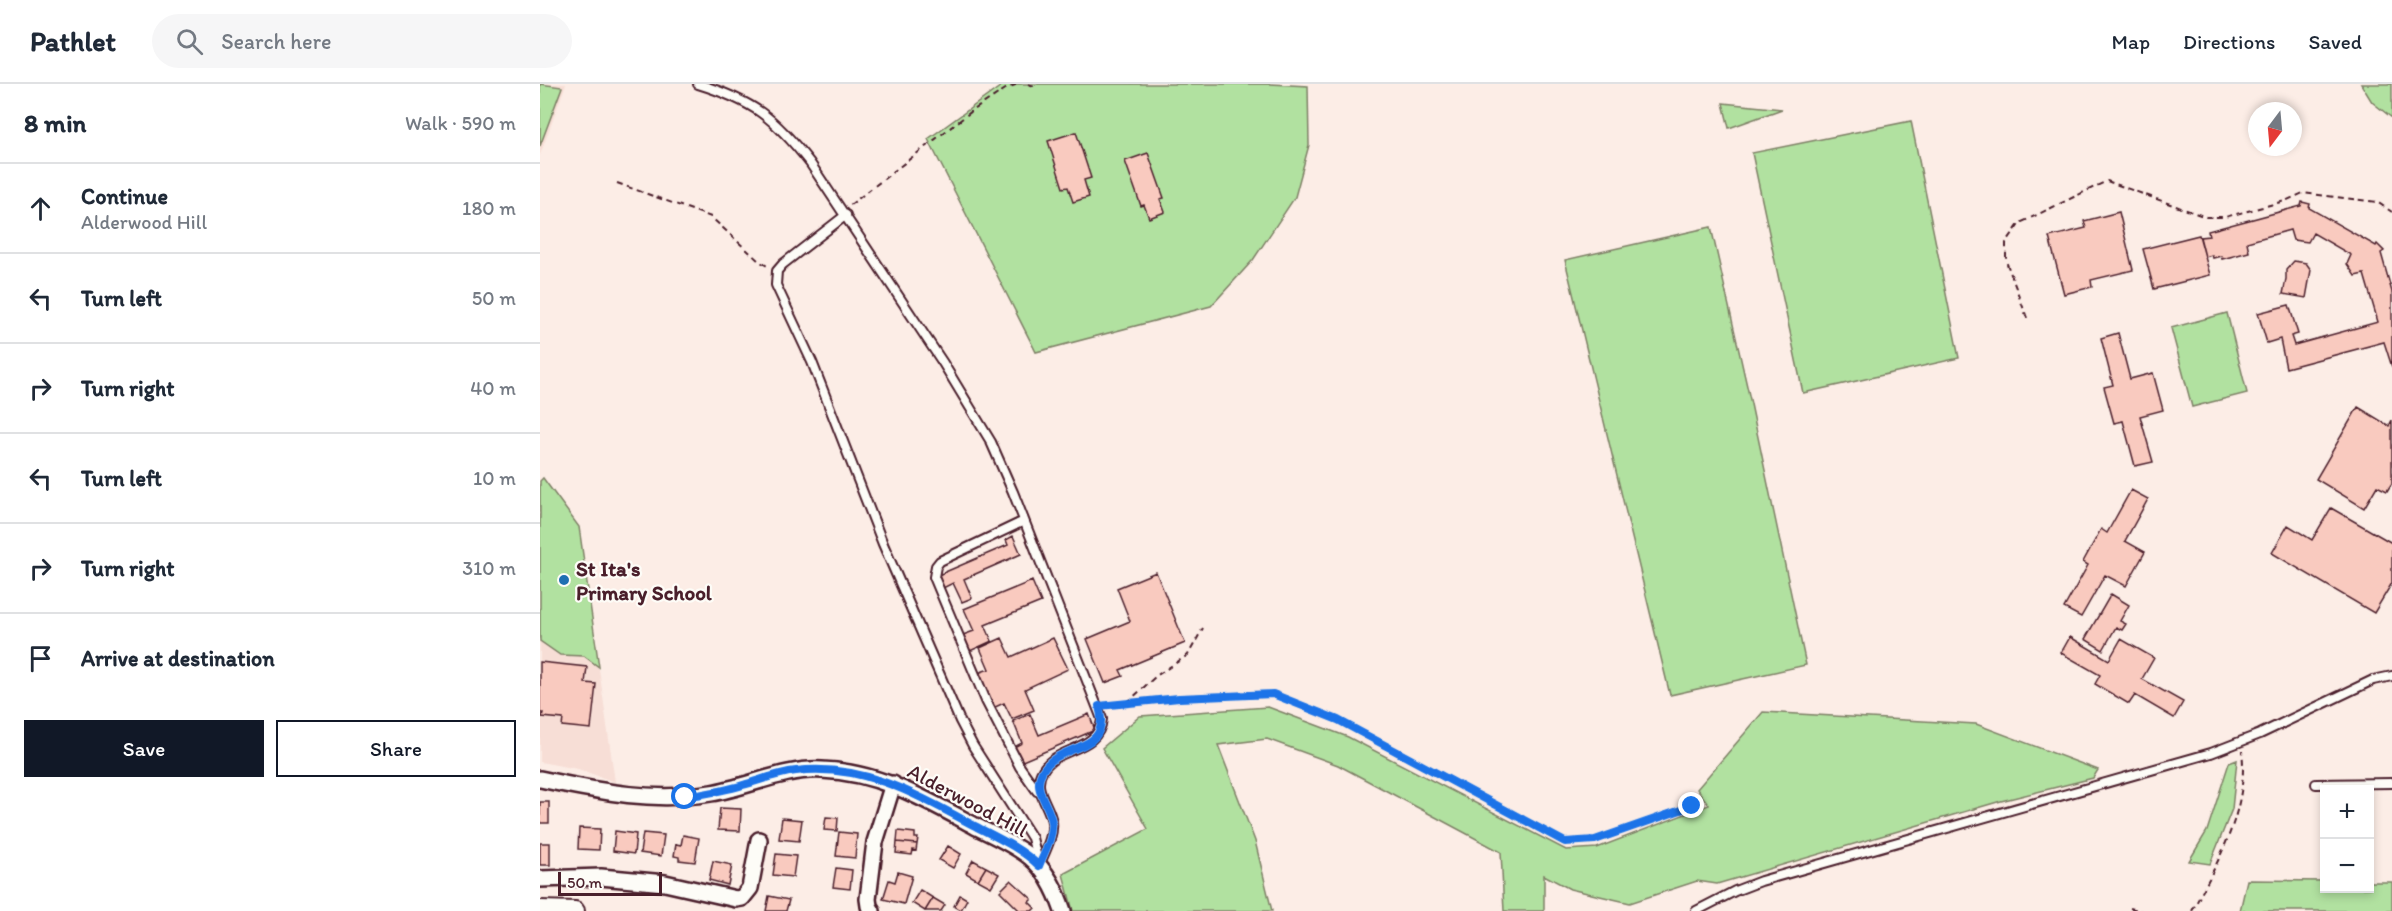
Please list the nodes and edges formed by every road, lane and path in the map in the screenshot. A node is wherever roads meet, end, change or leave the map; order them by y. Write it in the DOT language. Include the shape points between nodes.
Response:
graph roads {
  1 [pos="698,84"];
  2 [pos="1018,84"];
  3 [pos="1028,84"];
  4 [pos="1037,87"];
  5 [pos="617,183"];
  6 [pos="2392,212"];
  7 [pos="845,213"];
  8 [pos="777,271"];
  9 [pos="2027,318"];
  10 [pos="1024,521"];
  11 [pos="1203,628"];
  12 [pos="2392,676"];
  13 [pos="1127,703"];
  14 [pos="1099,706"];
  15 [pos="2241,742"];
  16 [pos="540,778"];
  17 [pos="2392,783"];
  18 [pos="893,784"];
  19 [pos="2316,784"];
  20 [pos="1042,797"];
  21 [pos="1692,806"];
  22 [pos="759,840"];
  23 [pos="1039,866"];
  24 [pos="540,879"];
  25 [pos="2130,908"];
  26 [pos="540,910"];
  27 [pos="574,911"];
  28 [pos="872,911"];
  29 [pos="1063,911"];
  30 [pos="1696,911"];
  31 [pos="2141,911"];
  32 [pos="2192,911"];
  1 -- 7 [label="lane" via="751,104 767,115 794,142"];
  2 -- 7 [label="path" via="972,111"];
  3 -- 4 [label="path"];
  5 -- 8 [label="path" via="711,217 759,261"];
  6 -- 9 [label="path" via="2377,202 2303,193 2225,217 2206,217 2107,181 2020,224 2006,243 2006,261"];
  7 -- 8 [label="lane"];
  7 -- 10 [label="lane" via="978,420"];
  8 -- 23 [label="lane" via="776,285 812,362 913,614 973,746 1032,838"];
  10 -- 14 [label="lane"];
  10 -- 20 [label="lane" via="940,561 934,577 986,701 1020,767"];
  11 -- 13 [label="path" via="1188,655 1156,676"];
  12 -- 15 [label="lane" via="2373,680"];
  13 -- 14 [label="path"];
  13 -- 21 [label="path" via="1273,694 1338,720 1565,842 1595,840"];
  14 -- 20 [label="lane" via="1102,719 1098,735 1044,767 1038,786"];
  15 -- 30 [label="lane" via="1761,881"];
  15 -- 32 [label="path" via="2245,773 2230,837"];
  16 -- 18 [label="street, Alderwood Hill" via="652,798 714,793 803,771 850,772"];
  17 -- 19 [label="lane"];
  18 -- 23 [label="street, Alderwood Hill" via="1012,846"];
  18 -- 28 [label="street" via="875,842 868,899"];
  20 -- 23 [label="lane" via="1052,830"];
  22 -- 24 [label="street" via="750,888 742,898 601,877"];
  23 -- 29 [label="street, Alderwood Hill"];
  25 -- 31 [label="path"];
  26 -- 27 [label="street"];
}
